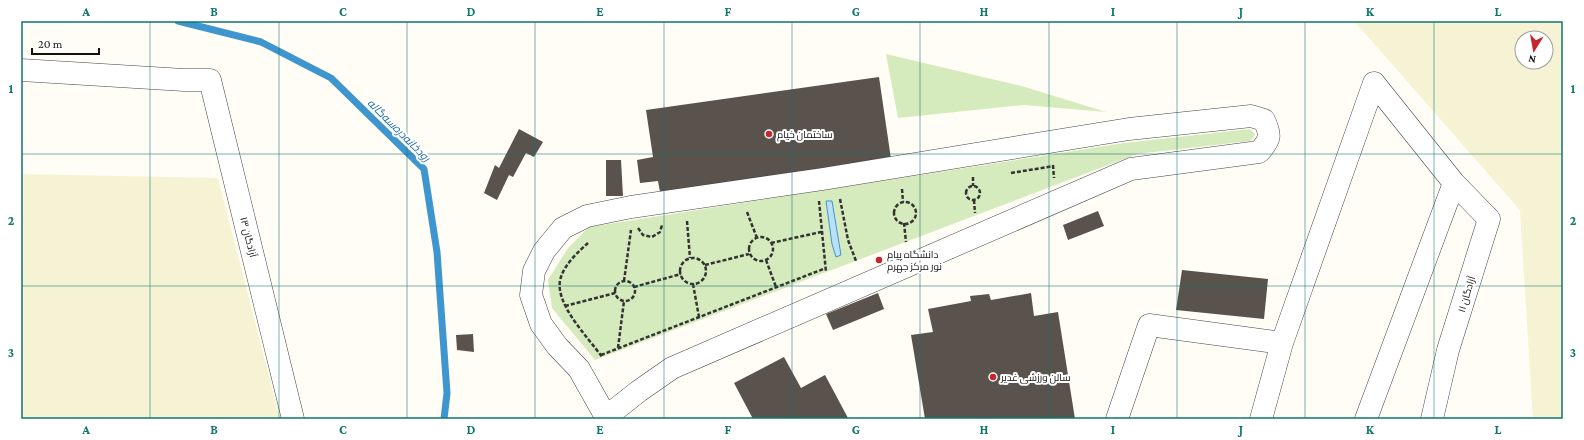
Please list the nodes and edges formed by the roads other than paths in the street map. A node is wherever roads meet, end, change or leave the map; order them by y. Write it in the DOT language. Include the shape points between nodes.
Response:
graph roads {
  1 [pos="21,70"];
  2 [pos="1454,183"];
  3 [pos="1282,343"];
  4 [pos="605,418"];
  5 [pos="293,419"];
  6 [pos="1117,419"];
  7 [pos="1261,419"];
  8 [pos="1366,419"];
  9 [pos="1432,419"];
  1 -- 5 [label="street, آزادگان ۱۳" via="210,80"];
  2 -- 3 [label="street" via="1374,83"];
  2 -- 8 [label="street"];
  2 -- 9 [label="street, آزادگان ۱۱" via="1489,219 1448,350"];
  3 -- 6 [label="street" via="1149,325"];
  3 -- 7 [label="street"];
  4 -- 4 [label="street" via="672,368 1131,169 1259,152 1268,139 1269,132 1264,120 1251,116 1129,129 587,216 563,228 544,251 534,271 531,295 541,324 579,369"];
}
